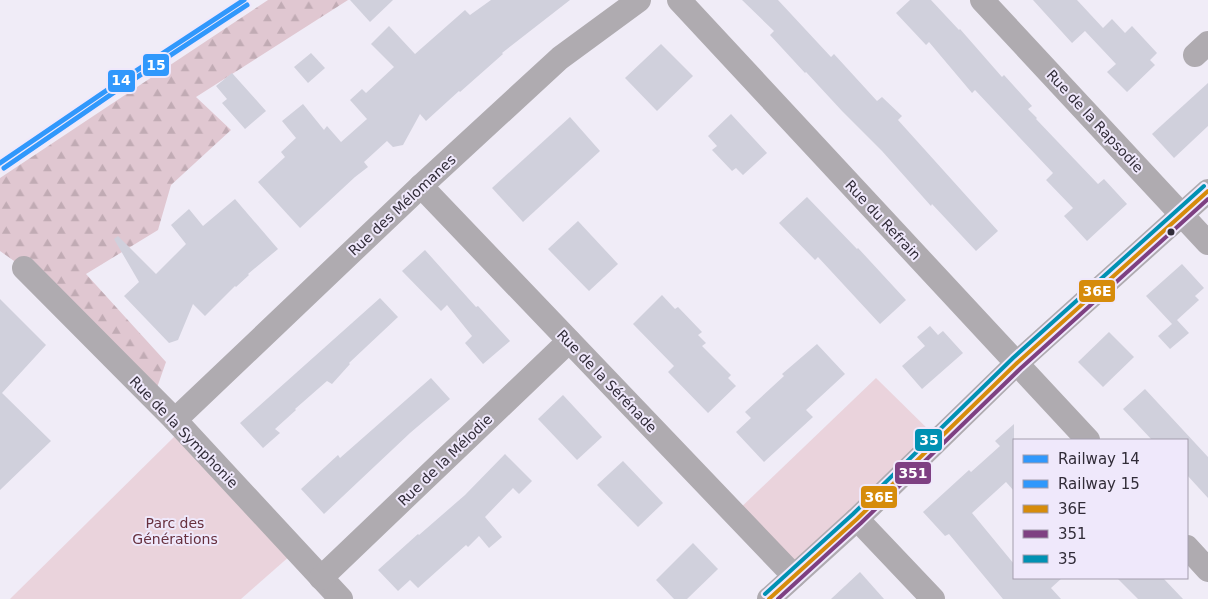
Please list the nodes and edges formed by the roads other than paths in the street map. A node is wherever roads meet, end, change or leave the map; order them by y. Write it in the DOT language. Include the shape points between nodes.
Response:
graph roads {
  1 [pos="639,0"];
  2 [pos="679,0"];
  3 [pos="982,0"];
  4 [pos="421,186"];
  5 [pos="1208,191"];
  6 [pos="1182,214"];
  7 [pos="1208,243"];
  8 [pos="24,268"];
  9 [pos="569,341"];
  10 [pos="1017,363"];
  11 [pos="175,420"];
  12 [pos="1087,439"];
  13 [pos="857,519"];
  14 [pos="1188,548"];
  15 [pos="1208,570"];
  16 [pos="794,576"];
  17 [pos="321,578"];
  18 [pos="341,599"];
  19 [pos="769,599"];
  20 [pos="933,599"];
  1 -- 4 [label="street, Rue des Mélomanes" via="560,58"];
  2 -- 10 [label="street, Rue du Refrain"];
  3 -- 6 [label="street, Rue de la Rapsodie"];
  4 -- 9 [label="street, Rue de la Sérénade"];
  4 -- 11 [label="street, Rue des Mélomanes"];
  5 -- 6 [label="street"];
  6 -- 7 [label="street, Rue de la Rapsodie"];
  6 -- 10 [label="street"];
  8 -- 11 [label="street, Rue de la Symphonie"];
  9 -- 16 [label="street, Rue de la Sérénade"];
  9 -- 17 [label="street, Rue de la Mélodie"];
  10 -- 12 [label="street, Rue du Refrain"];
  10 -- 13 [label="street"];
  11 -- 17 [label="street, Rue de la Symphonie"];
  13 -- 16 [label="street"];
  13 -- 20 [label="street"];
  14 -- 15 [label="street"];
  16 -- 19 [label="street"];
  17 -- 18 [label="street, Rue de la Symphonie"];
}
